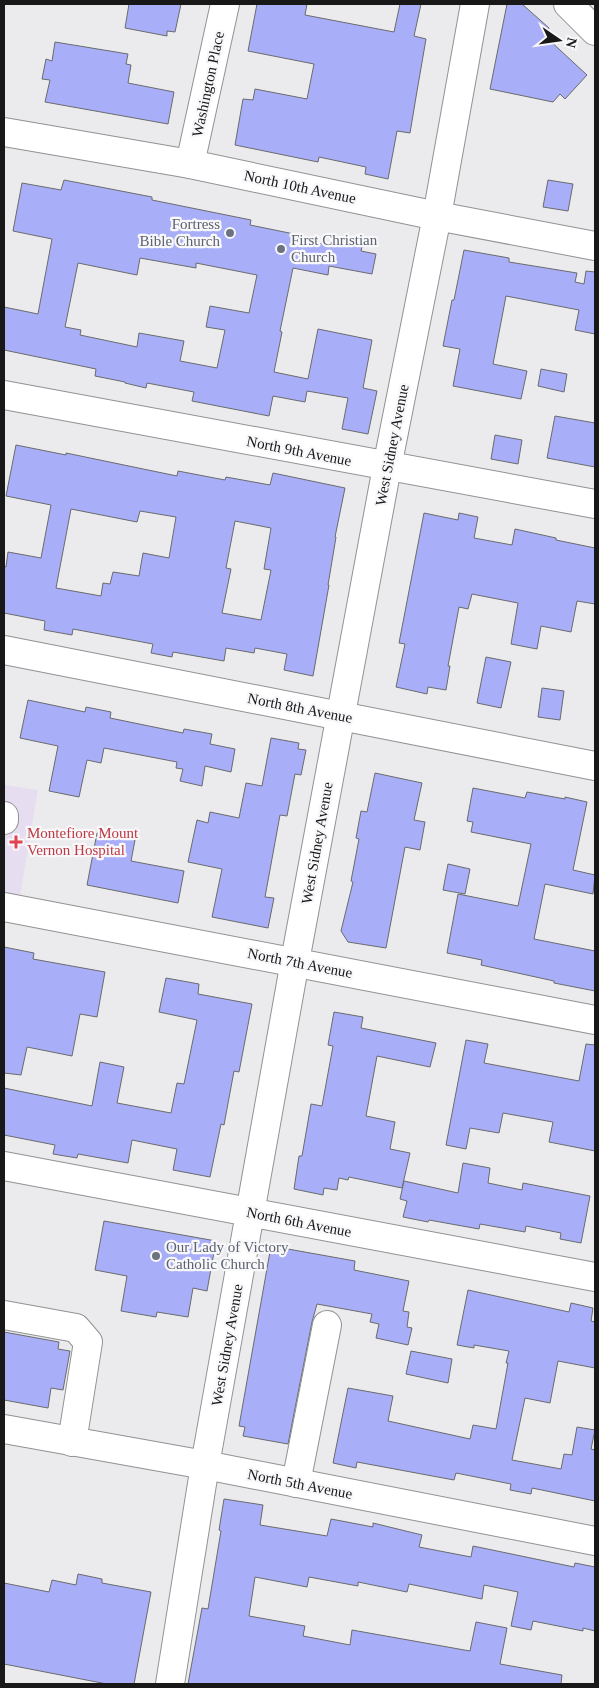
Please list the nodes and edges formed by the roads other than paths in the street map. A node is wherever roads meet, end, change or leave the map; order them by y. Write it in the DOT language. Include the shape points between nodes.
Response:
graph roads {
  1 [pos="225,4"];
  2 [pos="475,4"];
  3 [pos="568,4"];
  4 [pos="595,31"];
  5 [pos="4,132"];
  6 [pos="190,164"];
  7 [pos="437,216"];
  8 [pos="595,246"];
  9 [pos="4,395"];
  10 [pos="387,467"];
  11 [pos="595,504"];
  12 [pos="4,650"];
  13 [pos="340,716"];
  14 [pos="595,766"];
  15 [pos="4,906"];
  16 [pos="295,961"];
  17 [pos="595,1020"];
  18 [pos="4,1166"];
  19 [pos="251,1213"];
  20 [pos="595,1277"];
  21 [pos="4,1315"];
  22 [pos="327,1325"];
  23 [pos="4,1429"];
  24 [pos="72,1442"];
  25 [pos="205,1465"];
  26 [pos="296,1483"];
  27 [pos="595,1541"];
  28 [pos="170,1684"];
  1 -- 6 [label="street, Washington Place"];
  2 -- 7 [label="street, West Sidney Avenue"];
  3 -- 4 [label="street"];
  5 -- 6 [label="street, North 10th Avenue"];
  6 -- 7 [label="street, North 10th Avenue"];
  7 -- 8 [label="street, North 10th Avenue"];
  7 -- 10 [label="street, West Sidney Avenue"];
  9 -- 10 [label="street, North 9th Avenue"];
  10 -- 11 [label="street, North 9th Avenue"];
  10 -- 13 [label="street, West Sidney Avenue"];
  12 -- 13 [label="street, North 8th Avenue"];
  13 -- 14 [label="street, North 8th Avenue"];
  13 -- 16 [label="street, West Sidney Avenue"];
  15 -- 16 [label="street, North 7th Avenue"];
  16 -- 17 [label="street, North 7th Avenue"];
  16 -- 19 [label="street, West Sidney Avenue"];
  18 -- 19 [label="street, North 6th Avenue"];
  19 -- 20 [label="street, North 6th Avenue"];
  19 -- 25 [label="street, West Sidney Avenue"];
  21 -- 24 [label="street" via="76,1328 88,1342"];
  22 -- 26 [label="street"];
  23 -- 24 [label="street, North 5th Avenue"];
  24 -- 25 [label="street, North 5th Avenue"];
  25 -- 26 [label="street, North 5th Avenue"];
  25 -- 28 [label="street, West Sidney Avenue"];
  26 -- 27 [label="street, North 5th Avenue"];
}
